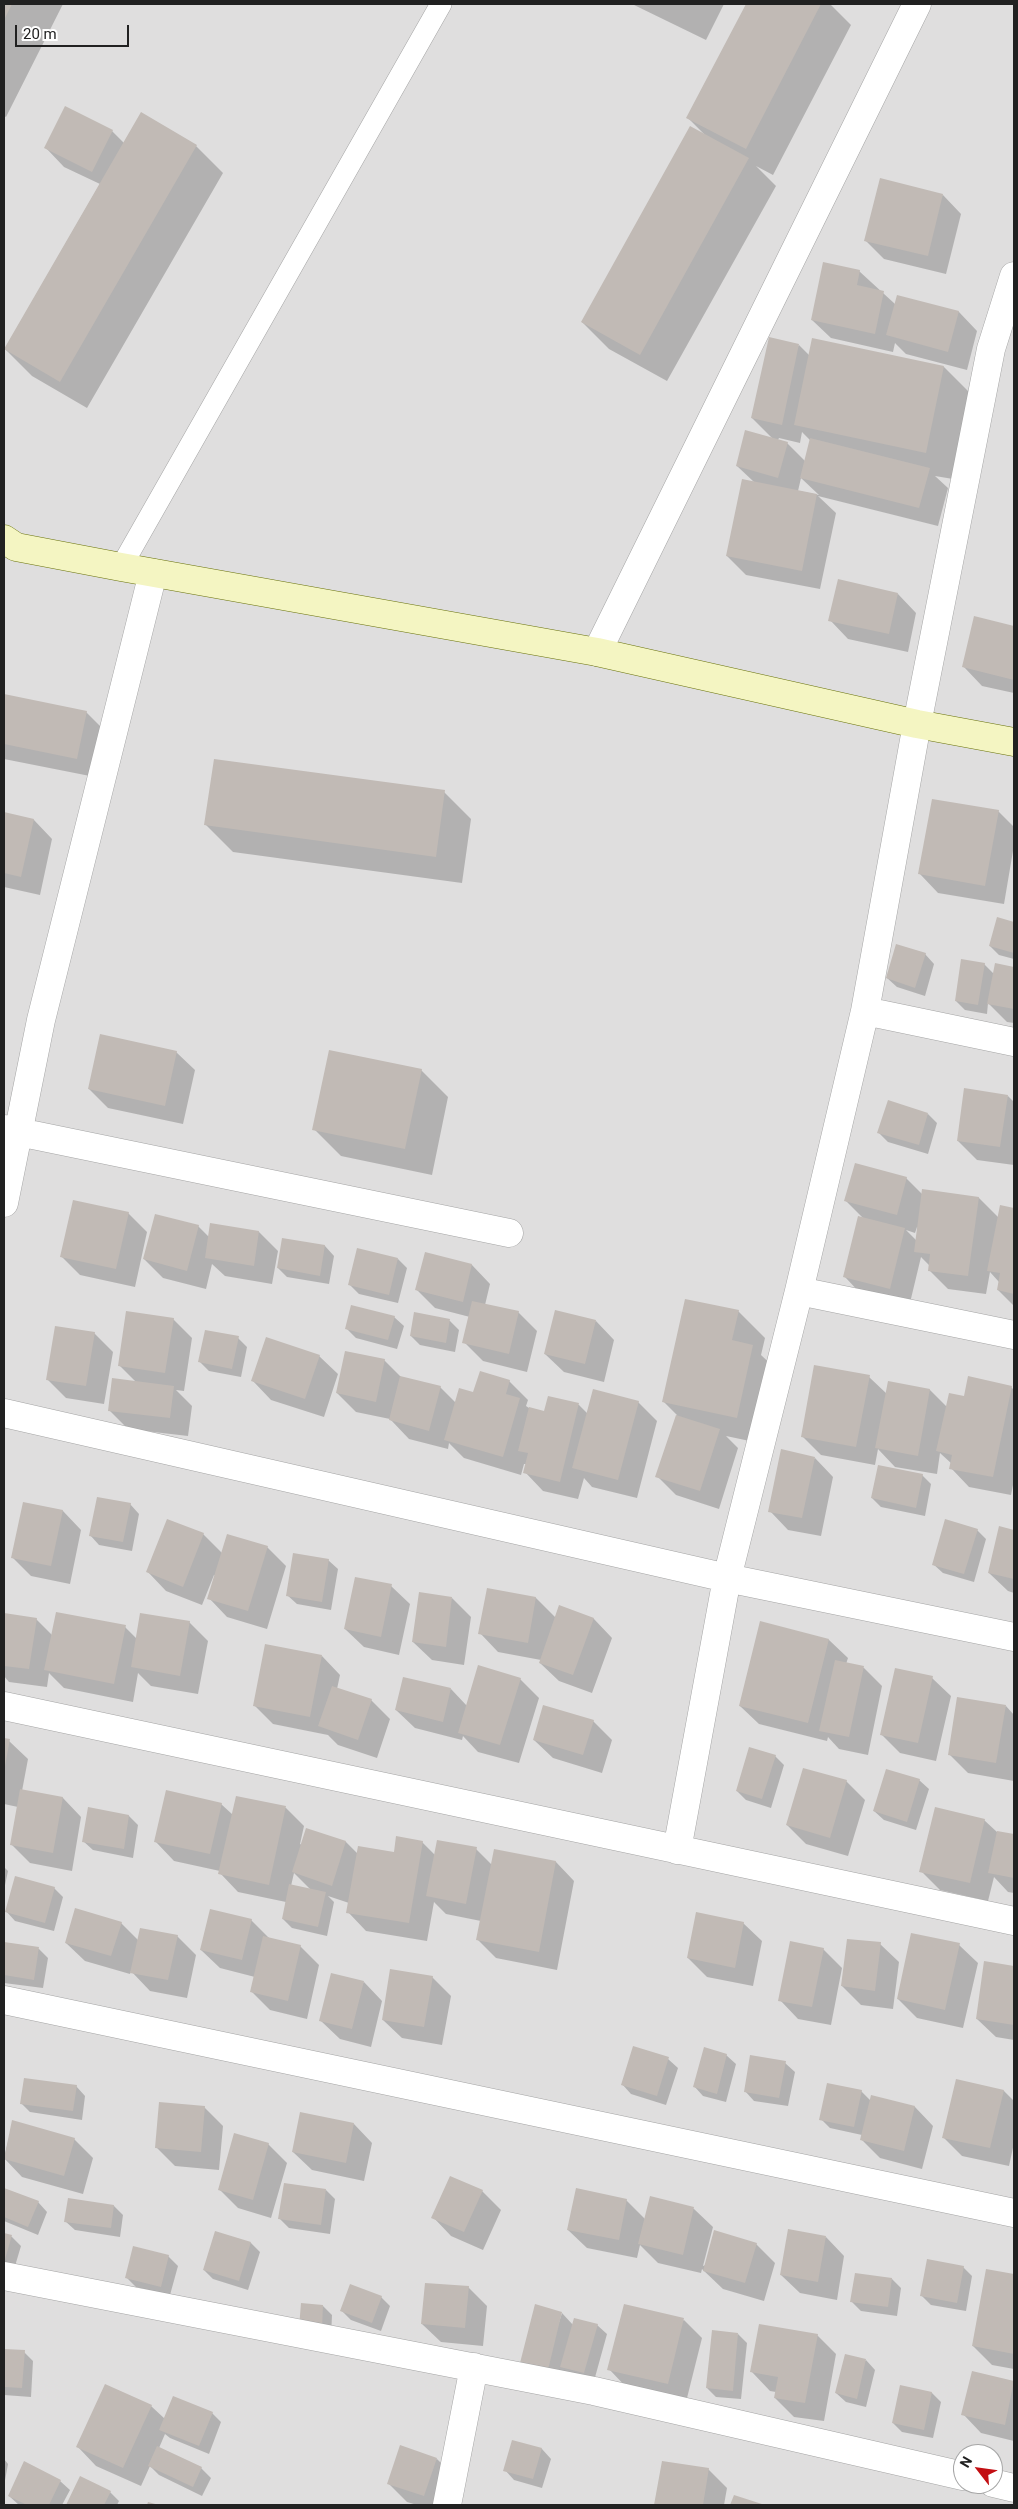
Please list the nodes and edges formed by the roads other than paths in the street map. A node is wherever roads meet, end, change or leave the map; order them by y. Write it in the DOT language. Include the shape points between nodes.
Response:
graph roads {
  1 [pos="441,4"];
  2 [pos="917,4"];
  3 [pos="1014,276"];
  4 [pos="4,539"];
  5 [pos="121,567"];
  6 [pos="153,572"];
  7 [pos="597,652"];
  8 [pos="916,724"];
  9 [pos="1014,742"];
  10 [pos="865,1010"];
  11 [pos="1014,1042"];
  12 [pos="11,1131"];
  13 [pos="4,1203"];
  14 [pos="509,1233"];
  15 [pos="799,1291"];
  16 [pos="1014,1336"];
  17 [pos="4,1413"];
  18 [pos="727,1578"];
  19 [pos="1014,1636"];
  20 [pos="4,1706"];
  21 [pos="677,1850"];
  22 [pos="1014,1922"];
  23 [pos="4,2000"];
  24 [pos="1014,2213"];
  25 [pos="4,2276"];
  26 [pos="474,2367"];
  27 [pos="953,2474"];
  28 [pos="447,2505"];
  1 -- 5 [label="lane"];
  2 -- 7 [label="street"];
  3 -- 8 [label="street" via="990,349"];
  4 -- 5 [label="main road" via="16,547"];
  5 -- 6 [label="main road"];
  6 -- 7 [label="main road"];
  6 -- 12 [label="street"];
  7 -- 8 [label="main road"];
  8 -- 9 [label="main road"];
  8 -- 10 [label="street"];
  10 -- 11 [label="street"];
  10 -- 15 [label="street"];
  12 -- 13 [label="street"];
  12 -- 14 [label="street"];
  15 -- 16 [label="street"];
  15 -- 18 [label="street"];
  17 -- 18 [label="street"];
  18 -- 19 [label="street"];
  18 -- 21 [label="street"];
  20 -- 21 [label="street"];
  21 -- 22 [label="street"];
  23 -- 24 [label="street"];
  25 -- 26 [label="street"];
  26 -- 27 [label="street" via="594,2391"];
  26 -- 28 [label="street"];
}
